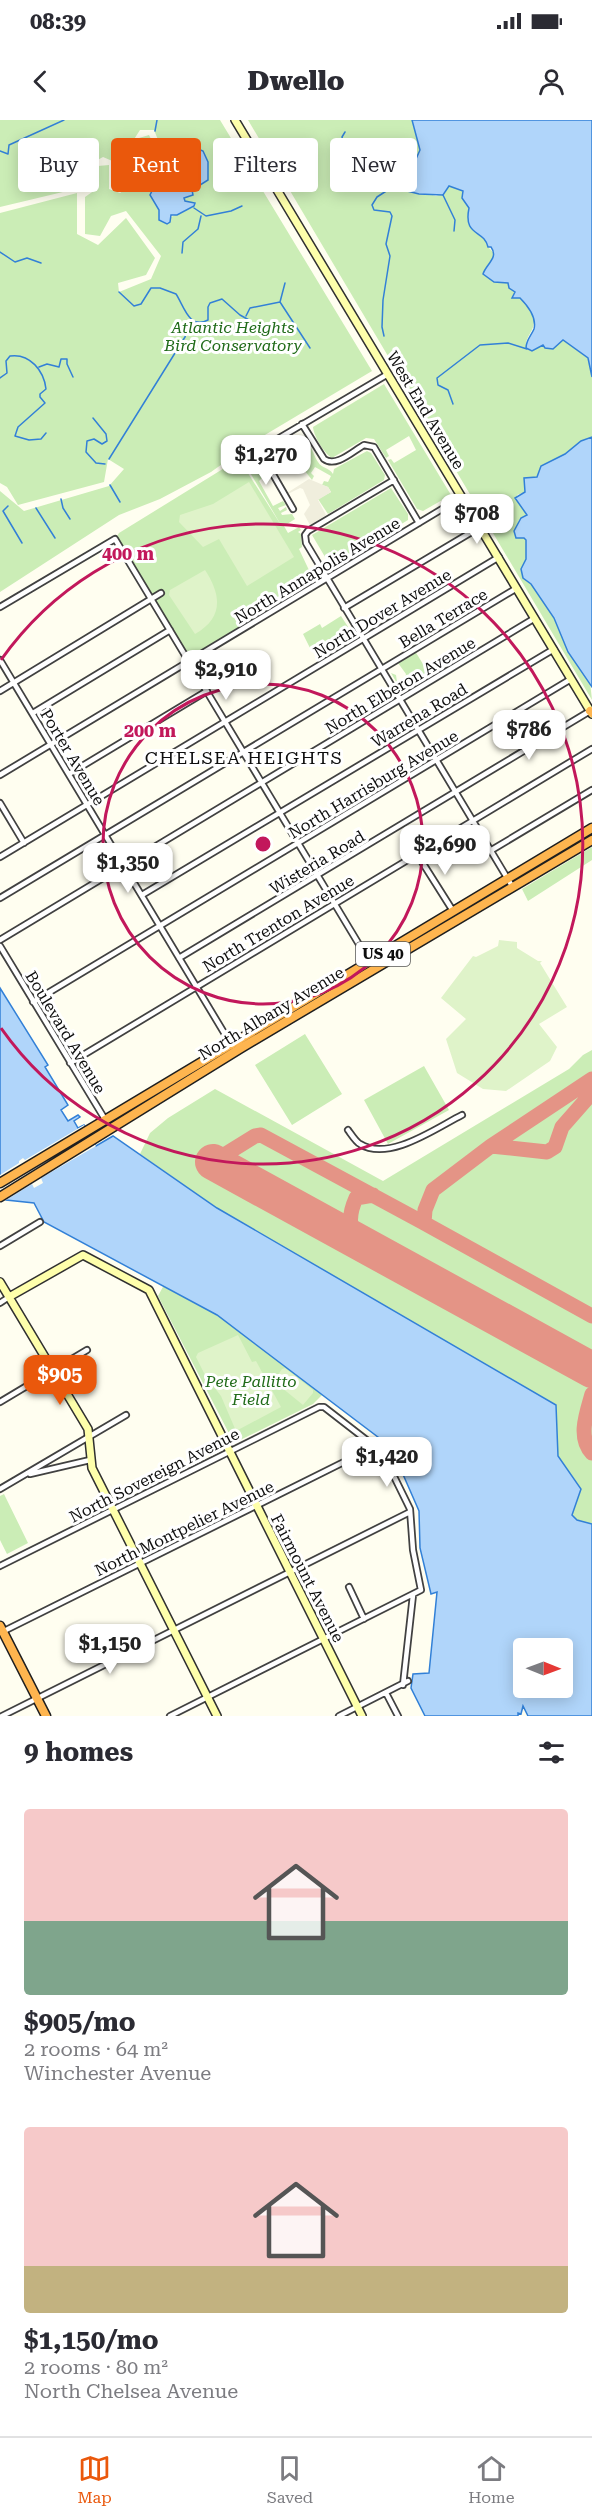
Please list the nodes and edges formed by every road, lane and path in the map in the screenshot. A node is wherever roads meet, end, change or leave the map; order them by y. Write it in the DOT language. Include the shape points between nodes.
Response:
graph roads {
  1 [pos="235,120"];
  2 [pos="388,374"];
  3 [pos="303,424"];
  4 [pos="258,450"];
  5 [pos="247,457"];
  6 [pos="390,457"];
  7 [pos="383,461"];
  8 [pos="394,480"];
  9 [pos="462,497"];
  10 [pos="293,509"];
  11 [pos="419,523"];
  12 [pos="480,527"];
  13 [pos="499,557"];
  14 [pos="327,579"];
  15 [pos="517,588"];
  16 [pos="161,593"];
  17 [pos="151,599"];
  18 [pos="0,607"];
  19 [pos="344,608"];
  20 [pos="535,618"];
  21 [pos="170,630"];
  22 [pos="363,639"];
  23 [pos="554,649"];
  24 [pos="0,660"];
  25 [pos="189,662"];
  26 [pos="381,669"];
  27 [pos="571,678"];
  28 [pos="14,682"];
  29 [pos="0,691"];
  30 [pos="207,691"];
  31 [pos="399,700"];
  32 [pos="33,713"];
  33 [pos="591,713"];
  34 [pos="225,722"];
  35 [pos="418,730"];
  36 [pos="51,744"];
  37 [pos="592,749"];
  38 [pos="243,752"];
  39 [pos="436,760"];
  40 [pos="69,774"];
  41 [pos="0,775"];
  42 [pos="261,783"];
  43 [pos="592,790"];
  44 [pos="455,792"];
  45 [pos="0,803"];
  46 [pos="87,804"];
  47 [pos="280,812"];
  48 [pos="472,821"];
  49 [pos="592,828"];
  50 [pos="105,835"];
  51 [pos="592,840"];
  52 [pos="24,843"];
  53 [pos="298,843"];
  54 [pos="490,851"];
  55 [pos="417,854"];
  56 [pos="0,857"];
  57 [pos="123,865"];
  58 [pos="317,875"];
  59 [pos="510,882"];
  60 [pos="141,895"];
  61 [pos="0,898"];
  62 [pos="334,904"];
  63 [pos="453,911"];
  64 [pos="160,926"];
  65 [pos="0,940"];
  66 [pos="0,946"];
  67 [pos="179,958"];
  68 [pos="372,965"];
  69 [pos="196,987"];
  70 [pos="33,1002"];
  71 [pos="233,1048"];
  72 [pos="70,1063"];
  73 [pos="462,1115"];
  74 [pos="105,1120"];
  75 [pos="114,1128"];
  76 [pos="348,1130"];
  77 [pos="0,1183"];
  78 [pos="2,1196"];
  79 [pos="40,1222"];
  80 [pos="0,1246"];
  81 [pos="0,1282"];
  82 [pos="9,1297"];
  83 [pos="0,1303"];
  84 [pos="87,1350"];
  85 [pos="53,1370"];
  86 [pos="0,1402"];
  87 [pos="126,1415"];
  88 [pos="90,1436"];
  89 [pos="376,1446"];
  90 [pos="230,1451"];
  91 [pos="90,1460"];
  92 [pos="24,1475"];
  93 [pos="0,1489"];
  94 [pos="257,1505"];
  95 [pos="113,1509"];
  96 [pos="410,1512"];
  97 [pos="140,1563"];
  98 [pos="0,1566"];
  99 [pos="290,1572"];
  100 [pos="348,1587"];
  101 [pos="414,1595"];
  102 [pos="364,1619"];
  103 [pos="1,1630"];
  104 [pos="173,1630"];
  105 [pos="324,1639"];
  106 [pos="408,1681"];
  107 [pos="403,1685"];
  108 [pos="386,1693"];
  109 [pos="207,1698"];
  110 [pos="36,1700"];
  111 [pos="358,1707"];
  112 [pos="2,1716"];
  113 [pos="46,1716"];
  114 [pos="170,1716"];
  115 [pos="217,1716"];
  116 [pos="339,1716"];
  117 [pos="362,1716"];
  118 [pos="398,1716"];
  1 -- 2 [label="street, West End Avenue"];
  2 -- 3 [label="street"];
  2 -- 9 [label="street, West End Avenue"];
  3 -- 4 [label="street"];
  3 -- 7 [label="street" via="327,462 335,462 367,444 375,448"];
  4 -- 5 [label="street"];
  4 -- 10 [label="street"];
  6 -- 7 [label="street"];
  7 -- 8 [label="street"];
  8 -- 11 [label="street"];
  8 -- 14 [label="street" via="320,520 306,533"];
  9 -- 11 [label="street, North Annapolis Avenue"];
  9 -- 12 [label="street, West End Avenue"];
  11 -- 14 [label="street, North Annapolis Avenue"];
  12 -- 13 [label="street, West End Avenue"];
  12 -- 19 [label="street"];
  13 -- 15 [label="street, West End Avenue"];
  13 -- 22 [label="street, North Dover Avenue"];
  14 -- 19 [label="street"];
  14 -- 25 [label="street, North Annapolis Avenue"];
  15 -- 20 [label="street, West End Avenue"];
  15 -- 26 [label="street, Bella Terrace"];
  16 -- 17 [label="street"];
  17 -- 18 [label="street" via="115,539"];
  17 -- 21 [label="street"];
  17 -- 28 [label="street"];
  19 -- 22 [label="street"];
  20 -- 23 [label="street, West End Avenue"];
  20 -- 31 [label="street, North Elberon Avenue"];
  21 -- 25 [label="street"];
  21 -- 32 [label="street"];
  22 -- 26 [label="street"];
  22 -- 34 [label="street, North Dover Avenue"];
  23 -- 27 [label="street, West End Avenue"];
  23 -- 35 [label="street, Warrena Road"];
  24 -- 28 [label="street, Porter Avenue"];
  25 -- 30 [label="street"];
  25 -- 36 [label="street, North Annapolis Avenue"];
  26 -- 31 [label="street"];
  26 -- 38 [label="street, Bella Terrace"];
  27 -- 33 [label="street, West End Avenue"];
  27 -- 39 [label="street, North Harrisburg Avenue"];
  28 -- 29 [label="street"];
  28 -- 32 [label="street, Porter Avenue"];
  30 -- 34 [label="street"];
  30 -- 40 [label="street"];
  31 -- 35 [label="street"];
  31 -- 42 [label="street, North Elberon Avenue"];
  32 -- 36 [label="street, Porter Avenue"];
  33 -- 44 [label="street, Wisteria Road"];
  34 -- 38 [label="street"];
  34 -- 46 [label="street, North Dover Avenue"];
  35 -- 39 [label="street"];
  35 -- 47 [label="street, Warrena Road"];
  36 -- 40 [label="street, Porter Avenue"];
  36 -- 41 [label="street, North Annapolis Avenue"];
  37 -- 48 [label="street, North Trenton Avenue"];
  38 -- 42 [label="street"];
  38 -- 50 [label="street, Bella Terrace"];
  39 -- 44 [label="street"];
  39 -- 53 [label="street, North Harrisburg Avenue"];
  40 -- 46 [label="street, Porter Avenue"];
  42 -- 47 [label="street"];
  42 -- 57 [label="street, North Elberon Avenue"];
  43 -- 54 [label="street"];
  44 -- 48 [label="street"];
  44 -- 58 [label="street, Wisteria Road"];
  45 -- 52 [label="street"];
  46 -- 50 [label="street, Porter Avenue"];
  46 -- 52 [label="street, North Dover Avenue"];
  47 -- 53 [label="street"];
  47 -- 60 [label="street, Warrena Road"];
  48 -- 54 [label="street"];
  48 -- 55 [label="street, North Trenton Avenue"];
  49 -- 59 [label="highway, North Albany Avenue / US 40"];
  50 -- 57 [label="street, Porter Avenue"];
  50 -- 61 [label="street, Bella Terrace"];
  51 -- 59 [label="highway, North Albany Avenue / US 40"];
  52 -- 56 [label="street, North Dover Avenue"];
  53 -- 58 [label="street"];
  53 -- 64 [label="street, North Harrisburg Avenue"];
  54 -- 59 [label="street"];
  55 -- 62 [label="street, North Trenton Avenue"];
  55 -- 63 [label="street"];
  57 -- 60 [label="street, Porter Avenue"];
  57 -- 65 [label="street, North Elberon Avenue"];
  58 -- 62 [label="street"];
  58 -- 67 [label="street, Wisteria Road"];
  59 -- 63 [label="highway, North Albany Avenue / US 40"];
  59 -- 68 [label="highway, North Albany Avenue / US 40"];
  60 -- 64 [label="street, Porter Avenue"];
  62 -- 68 [label="street"];
  62 -- 69 [label="street, North Trenton Avenue"];
  63 -- 68 [label="highway, North Albany Avenue / US 40"];
  64 -- 67 [label="street, Porter Avenue"];
  64 -- 70 [label="street, North Harrisburg Avenue"];
  66 -- 70 [label="street, Boulevard Avenue"];
  67 -- 69 [label="street, Porter Avenue"];
  68 -- 71 [label="highway, North Albany Avenue / US 40"];
  69 -- 71 [label="street, Porter Avenue"];
  69 -- 72 [label="street, North Trenton Avenue"];
  70 -- 72 [label="street, Boulevard Avenue"];
  71 -- 74 [label="highway, North Albany Avenue / US 40"];
  71 -- 75 [label="highway, North Albany Avenue / US 40"];
  72 -- 74 [label="street, Boulevard Avenue"];
  73 -- 76 [label="street" via="399,1147 381,1150 360,1144"];
  74 -- 75 [label="street, Boulevard Avenue"];
  74 -- 77 [label="highway, North Albany Avenue / US 40"];
  75 -- 78 [label="highway, North Albany Avenue / US 40"];
  79 -- 80 [label="street"];
  81 -- 82 [label="street"];
  82 -- 83 [label="street"];
  82 -- 85 [label="street"];
  82 -- 90 [label="street, Fairmount Avenue" via="84,1255 144,1286"];
  84 -- 85 [label="street"];
  85 -- 86 [label="street"];
  85 -- 88 [label="street"];
  87 -- 88 [label="street"];
  88 -- 91 [label="street"];
  88 -- 92 [label="street"];
  89 -- 90 [label="street, North Sovereign Avenue" via="319,1407"];
  89 -- 94 [label="street, North Montpelier Avenue"];
  89 -- 96 [label="street"];
  90 -- 94 [label="street, Fairmount Avenue"];
  90 -- 95 [label="street, North Sovereign Avenue"];
  91 -- 92 [label="street"];
  91 -- 95 [label="street"];
  92 -- 93 [label="street"];
  94 -- 97 [label="street, North Montpelier Avenue"];
  94 -- 99 [label="street, Fairmount Avenue"];
  95 -- 97 [label="street"];
  95 -- 98 [label="street, North Sovereign Avenue"];
  96 -- 99 [label="street"];
  96 -- 101 [label="street" via="421,1588"];
  97 -- 103 [label="street, North Montpelier Avenue"];
  97 -- 104 [label="street"];
  99 -- 104 [label="street"];
  99 -- 105 [label="street, Fairmount Avenue"];
  100 -- 102 [label="street"];
  101 -- 102 [label="street"];
  101 -- 107 [label="street"];
  102 -- 105 [label="street"];
  103 -- 110 [label="highway"];
  104 -- 109 [label="street"];
  104 -- 110 [label="street"];
  105 -- 109 [label="street"];
  105 -- 111 [label="street, Fairmount Avenue"];
  106 -- 107 [label="street"];
  107 -- 108 [label="street"];
  108 -- 111 [label="street"];
  108 -- 118 [label="street"];
  109 -- 114 [label="street"];
  109 -- 115 [label="street"];
  110 -- 112 [label="street"];
  110 -- 113 [label="highway"];
  111 -- 116 [label="street"];
  111 -- 117 [label="street, Fairmount Avenue"];
}
